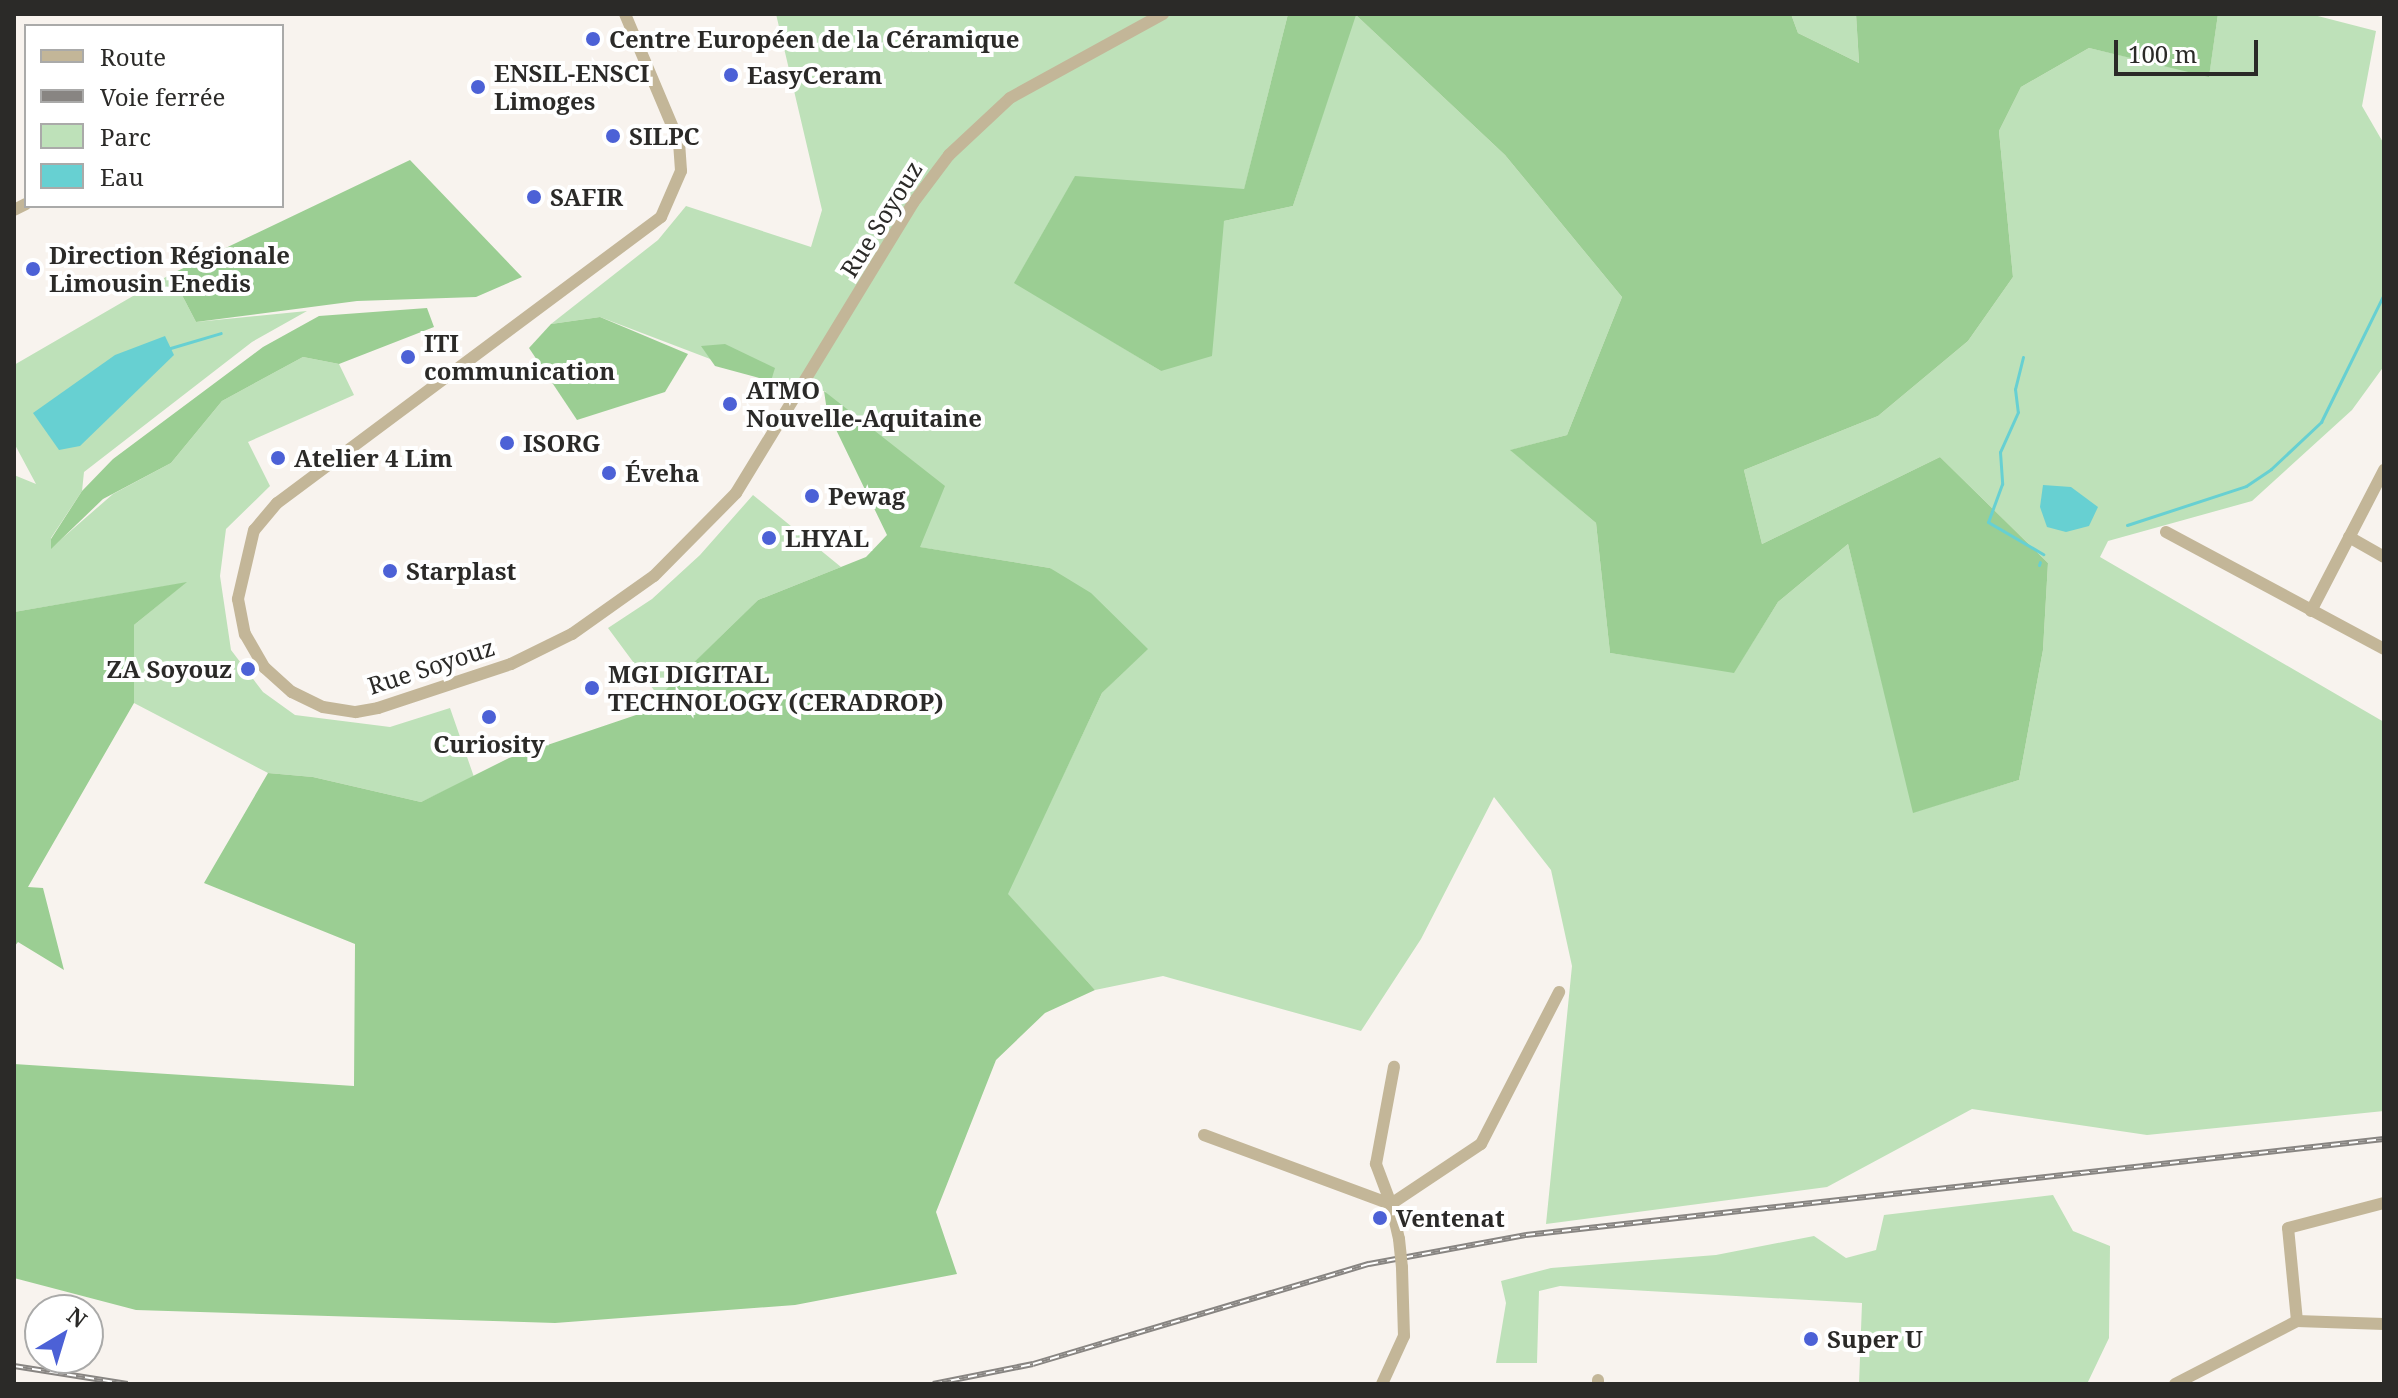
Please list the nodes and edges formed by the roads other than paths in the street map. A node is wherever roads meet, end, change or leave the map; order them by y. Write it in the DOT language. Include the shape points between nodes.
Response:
graph roads {
  1 [pos="625,14"];
  2 [pos="1163,14"];
  3 [pos="2384,470"];
  4 [pos="2166,532"];
  5 [pos="2349,537"];
  6 [pos="2384,557"];
  7 [pos="2311,611"];
  8 [pos="2384,649"];
  9 [pos="1559,992"];
  10 [pos="1394,1067"];
  11 [pos="1204,1135"];
  12 [pos="2384,1203"];
  13 [pos="1391,1204"];
  14 [pos="2297,1321"];
  15 [pos="2384,1324"];
  16 [pos="1382,1384"];
  17 [pos="2175,1384"];
  1 -- 2 [label="street, Rue Soyouz" via="679,142 681,171 661,217 277,503 254,530 238,599 245,634 265,668 292,692 323,707 356,712 378,708 511,664 572,634 654,576 736,493 913,203 949,155 1010,98"];
  3 -- 5 [label="street"];
  4 -- 7 [label="street"];
  5 -- 6 [label="street"];
  5 -- 7 [label="street"];
  7 -- 8 [label="street"];
  9 -- 13 [label="street" via="1481,1144"];
  10 -- 13 [label="street" via="1376,1164"];
  11 -- 13 [label="street"];
  12 -- 14 [label="street" via="2288,1228"];
  13 -- 16 [label="street, bridge" via="1402,1267 1404,1336"];
  14 -- 15 [label="street"];
  14 -- 17 [label="street"];
}
